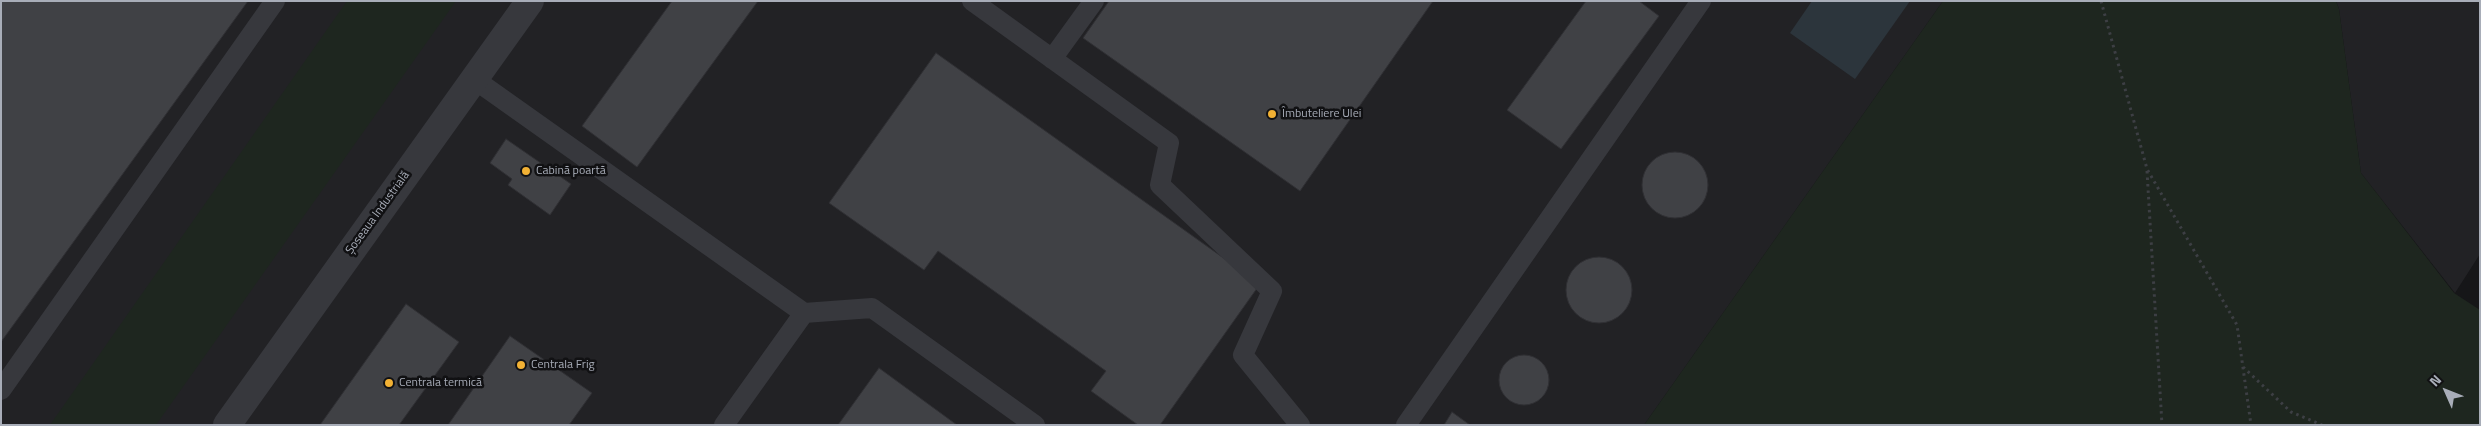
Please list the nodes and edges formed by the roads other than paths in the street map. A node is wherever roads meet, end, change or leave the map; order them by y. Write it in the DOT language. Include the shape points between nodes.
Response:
graph roads {
  1 [pos="275,1"];
  2 [pos="530,1"];
  3 [pos="972,1"];
  4 [pos="1094,1"];
  5 [pos="1701,1"];
  6 [pos="1052,59"];
  7 [pos="474,79"];
  8 [pos="804,313"];
  9 [pos="1,390"];
  10 [pos="226,425"];
  11 [pos="724,425"];
  12 [pos="1036,425"];
  13 [pos="1300,425"];
  14 [pos="1406,425"];
  1 -- 9 [label="lane"];
  2 -- 7 [label="street, Șoseaua Industrială"];
  3 -- 6 [label="lane"];
  4 -- 6 [label="lane"];
  5 -- 14 [label="lane"];
  6 -- 13 [label="lane" via="1169,143 1160,185 1272,291 1243,355"];
  7 -- 8 [label="lane"];
  7 -- 10 [label="street, Șoseaua Industrială"];
  8 -- 11 [label="lane"];
  8 -- 12 [label="lane" via="872,308"];
}
